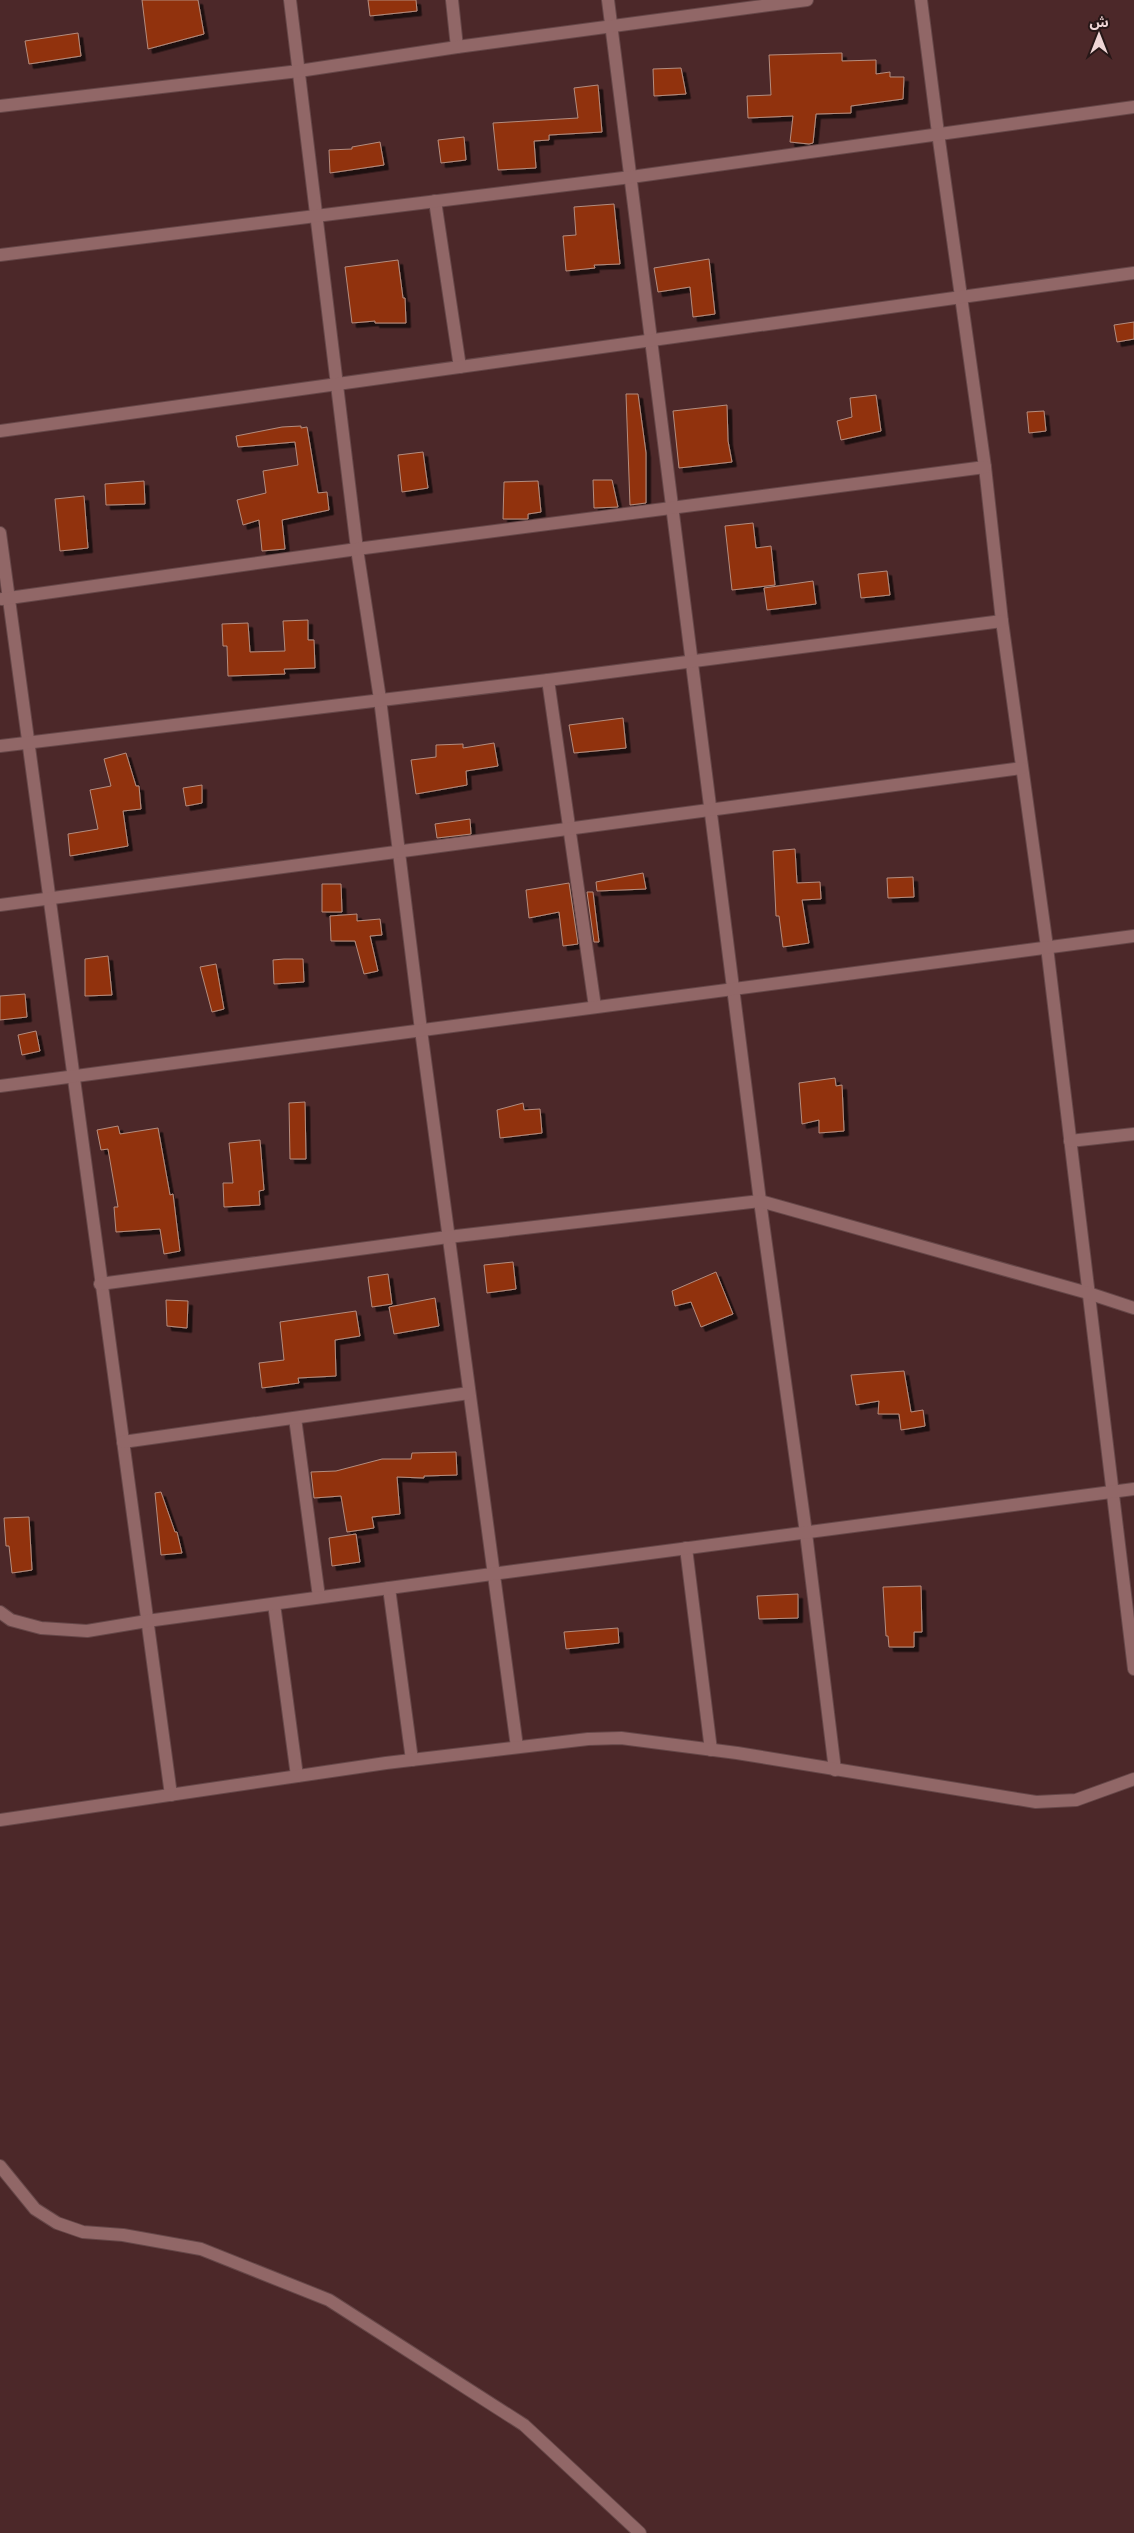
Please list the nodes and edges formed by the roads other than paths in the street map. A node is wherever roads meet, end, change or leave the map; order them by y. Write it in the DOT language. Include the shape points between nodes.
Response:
graph roads {
  1 [pos="290,0"];
  2 [pos="452,0"];
  3 [pos="608,0"];
  4 [pos="807,0"];
  5 [pos="922,0"];
  6 [pos="758,3"];
  7 [pos="611,26"];
  8 [pos="457,47"];
  9 [pos="299,71"];
  10 [pos="0,106"];
  11 [pos="1134,107"];
  12 [pos="938,133"];
  13 [pos="631,177"];
  14 [pos="434,201"];
  15 [pos="316,217"];
  16 [pos="0,256"];
  17 [pos="1134,273"];
  18 [pos="961,297"];
  19 [pos="652,341"];
  20 [pos="460,367"];
  21 [pos="336,384"];
  22 [pos="0,431"];
  23 [pos="985,467"];
  24 [pos="672,507"];
  25 [pos="0,533"];
  26 [pos="357,548"];
  27 [pos="4,599"];
  28 [pos="1002,621"];
  29 [pos="692,661"];
  30 [pos="548,680"];
  31 [pos="380,699"];
  32 [pos="29,742"];
  33 [pos="0,746"];
  34 [pos="1022,768"];
  35 [pos="711,810"];
  36 [pos="569,829"];
  37 [pos="398,852"];
  38 [pos="49,898"];
  39 [pos="0,905"];
  40 [pos="1134,936"];
  41 [pos="1047,947"];
  42 [pos="734,989"];
  43 [pos="595,1007"];
  44 [pos="421,1030"];
  45 [pos="75,1076"];
  46 [pos="0,1086"];
  47 [pos="1134,1134"];
  48 [pos="1070,1141"];
  49 [pos="760,1201"];
  50 [pos="448,1237"];
  51 [pos="100,1284"];
  52 [pos="1088,1293"];
  53 [pos="1134,1308"];
  54 [pos="469,1393"];
  55 [pos="295,1418"];
  56 [pos="123,1442"];
  57 [pos="1134,1489"];
  58 [pos="1112,1492"];
  59 [pos="806,1533"];
  60 [pos="686,1548"];
  61 [pos="492,1574"];
  62 [pos="389,1588"];
  63 [pos="319,1597"];
  64 [pos="274,1604"];
  65 [pos="0,1612"];
  66 [pos="147,1621"];
  67 [pos="1134,1669"];
  68 [pos="517,1747"];
  69 [pos="711,1750"];
  70 [pos="412,1760"];
  71 [pos="835,1770"];
  72 [pos="297,1776"];
  73 [pos="1134,1779"];
  74 [pos="171,1794"];
  75 [pos="0,1820"];
  76 [pos="0,2166"];
  77 [pos="640,2533"];
  1 -- 9 [label="street"];
  2 -- 8 [label="street"];
  3 -- 7 [label="street"];
  4 -- 6 [label="street"];
  5 -- 12 [label="street"];
  6 -- 7 [label="street"];
  7 -- 8 [label="street"];
  7 -- 13 [label="street"];
  8 -- 9 [label="street"];
  9 -- 10 [label="street"];
  9 -- 15 [label="street"];
  11 -- 12 [label="street"];
  12 -- 13 [label="street"];
  12 -- 18 [label="street"];
  13 -- 14 [label="street"];
  13 -- 19 [label="street"];
  14 -- 15 [label="street"];
  14 -- 20 [label="street"];
  15 -- 16 [label="street"];
  15 -- 21 [label="street"];
  17 -- 18 [label="street"];
  18 -- 19 [label="street"];
  18 -- 23 [label="street"];
  19 -- 20 [label="street"];
  19 -- 24 [label="street"];
  20 -- 21 [label="street"];
  21 -- 22 [label="street"];
  21 -- 26 [label="street"];
  23 -- 24 [label="street"];
  23 -- 28 [label="street"];
  24 -- 26 [label="street"];
  24 -- 29 [label="street"];
  25 -- 27 [label="street"];
  26 -- 27 [label="street"];
  26 -- 31 [label="street"];
  27 -- 32 [label="street"];
  28 -- 29 [label="street"];
  28 -- 34 [label="street"];
  29 -- 30 [label="street"];
  29 -- 35 [label="street"];
  30 -- 31 [label="street"];
  30 -- 36 [label="street"];
  31 -- 32 [label="street"];
  31 -- 37 [label="street"];
  32 -- 33 [label="street"];
  32 -- 38 [label="street"];
  34 -- 35 [label="street"];
  34 -- 41 [label="street"];
  35 -- 36 [label="street"];
  35 -- 42 [label="street"];
  36 -- 37 [label="street"];
  36 -- 43 [label="street"];
  37 -- 38 [label="street"];
  37 -- 44 [label="street"];
  38 -- 39 [label="street"];
  38 -- 45 [label="street"];
  40 -- 41 [label="street"];
  41 -- 42 [label="street"];
  41 -- 48 [label="street"];
  42 -- 43 [label="street"];
  42 -- 49 [label="street"];
  43 -- 44 [label="street"];
  44 -- 45 [label="street"];
  44 -- 50 [label="street"];
  45 -- 46 [label="street"];
  45 -- 51 [label="street"];
  47 -- 48 [label="street"];
  48 -- 52 [label="street"];
  49 -- 50 [label="street"];
  49 -- 52 [label="street"];
  49 -- 59 [label="street"];
  50 -- 51 [label="street"];
  50 -- 54 [label="street"];
  51 -- 56 [label="street"];
  52 -- 53 [label="street"];
  52 -- 58 [label="street"];
  54 -- 55 [label="street"];
  54 -- 61 [label="street"];
  55 -- 56 [label="street"];
  55 -- 63 [label="street"];
  56 -- 66 [label="street"];
  57 -- 58 [label="street"];
  58 -- 59 [label="street"];
  58 -- 67 [label="street"];
  59 -- 60 [label="street"];
  59 -- 71 [label="street"];
  60 -- 61 [label="street"];
  60 -- 69 [label="street"];
  61 -- 62 [label="street"];
  61 -- 68 [label="street"];
  62 -- 63 [label="street"];
  62 -- 70 [label="street"];
  63 -- 64 [label="street"];
  64 -- 66 [label="street"];
  64 -- 72 [label="street"];
  65 -- 66 [label="street" via="11,1620 41,1628 87,1631"];
  66 -- 74 [label="street"];
  68 -- 69 [label="street" via="621,1738"];
  68 -- 70 [label="street"];
  69 -- 71 [label="street"];
  70 -- 72 [label="street"];
  71 -- 73 [label="street" via="1036,1802 1076,1800"];
  72 -- 74 [label="street"];
  74 -- 75 [label="street"];
  76 -- 77 [label="street" via="34,2209 57,2223 83,2232 123,2235 201,2249 329,2300 524,2425"];
}
